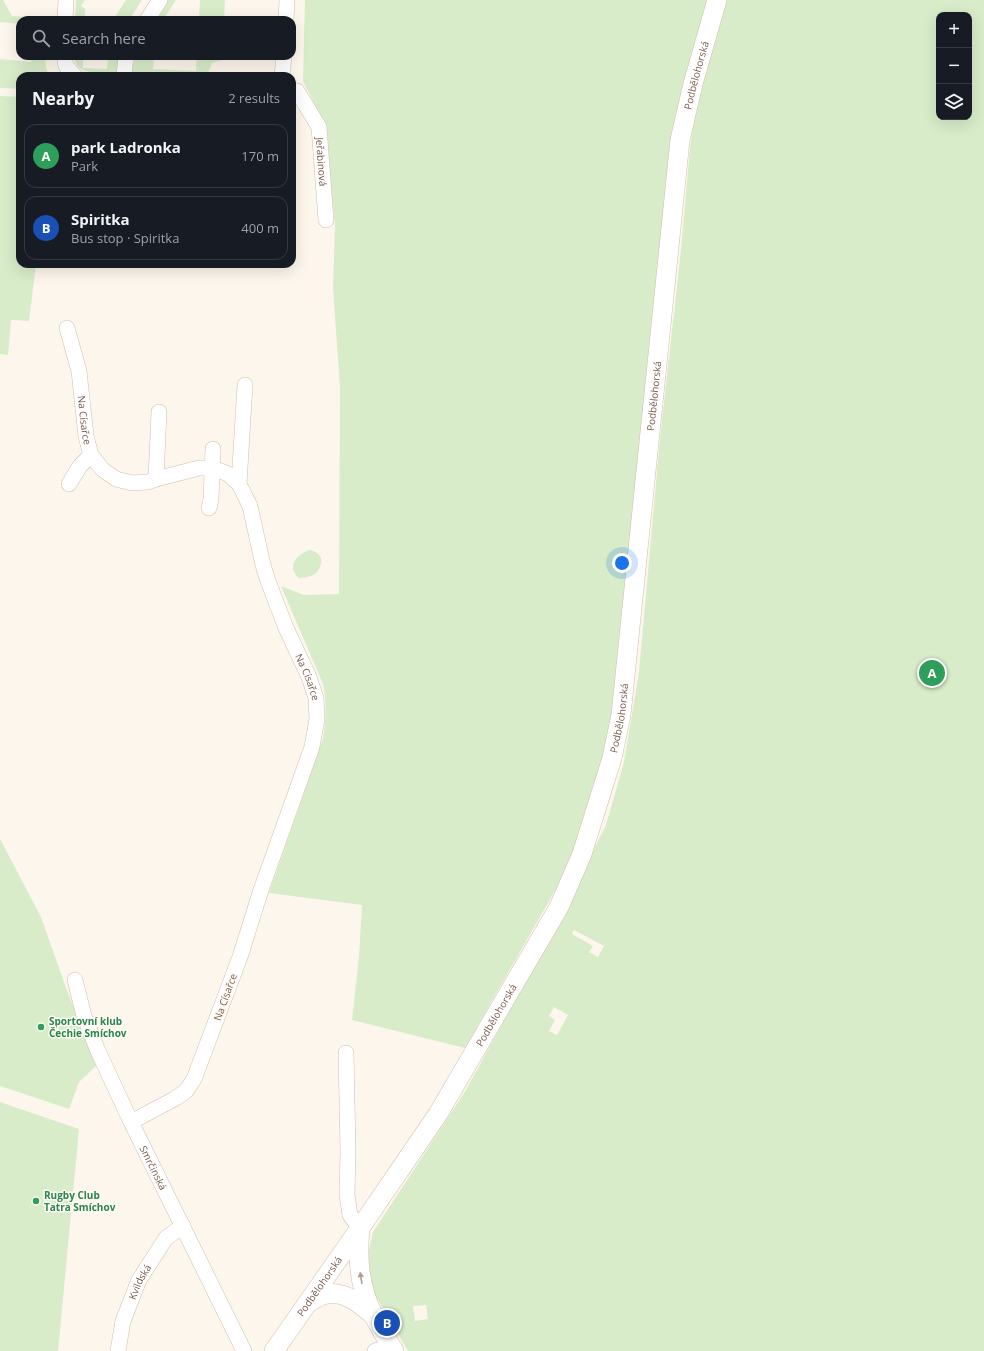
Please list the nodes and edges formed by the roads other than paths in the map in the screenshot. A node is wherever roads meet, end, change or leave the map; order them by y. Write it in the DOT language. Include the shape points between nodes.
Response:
graph roads {
  1 [pos="66,0"];
  2 [pos="160,0"];
  3 [pos="287,0"];
  4 [pos="717,0"];
  5 [pos="65,16"];
  6 [pos="150,16"];
  7 [pos="286,16"];
  8 [pos="65,60"];
  9 [pos="126,60"];
  10 [pos="284,60"];
  11 [pos="71,72"];
  12 [pos="124,72"];
  13 [pos="282,72"];
  14 [pos="296,91"];
  15 [pos="326,220"];
  16 [pos="67,328"];
  17 [pos="245,385"];
  18 [pos="159,412"];
  19 [pos="214,449"];
  20 [pos="91,455"];
  21 [pos="213,468"];
  22 [pos="156,479"];
  23 [pos="69,484"];
  24 [pos="239,484"];
  25 [pos="209,508"];
  26 [pos="74,980"];
  27 [pos="346,1053"];
  28 [pos="131,1122"];
  29 [pos="183,1226"];
  30 [pos="360,1228"];
  31 [pos="327,1277"];
  32 [pos="335,1294"];
  33 [pos="305,1306"];
  34 [pos="373,1315"];
  35 [pos="387,1349"];
  36 [pos="118,1351"];
  37 [pos="244,1351"];
  38 [pos="274,1351"];
  1 -- 5 [label="street"];
  2 -- 6 [label="street"];
  3 -- 7 [label="street"];
  4 -- 30 [label="street, Podbělohorská" via="680,140 621,715 604,788 582,854 559,907 438,1114"];
  8 -- 11 [label="street"];
  9 -- 12 [label="street"];
  10 -- 13 [label="street"];
  14 -- 15 [label="street, Jeřabinová" via="319,127"];
  16 -- 20 [label="street, Na Císařce" via="79,371 86,436"];
  17 -- 24 [label="street"];
  18 -- 22 [label="street"];
  19 -- 21 [label="street"];
  20 -- 22 [label="street, Na Císařce" via="102,469 116,479 132,483"];
  20 -- 23 [label="street" via="80,466"];
  21 -- 22 [label="street, Na Císařce" via="200,468"];
  21 -- 24 [label="street, Na Císařce" via="228,474"];
  21 -- 25 [label="street"];
  24 -- 28 [label="street, Na Císařce" via="250,506 268,581 316,698 317,719 312,746 240,956 194,1079 186,1091 176,1098"];
  26 -- 28 [label="street, Smrčinská" via="84,1016 98,1051"];
  27 -- 30 [label="street" via="347,1194 350,1215"];
  28 -- 29 [label="street, Smrčinská"];
  29 -- 36 [label="street, Kvildská" via="166,1238 139,1280 123,1321"];
  29 -- 37 [label="street, Smrčinská"];
  30 -- 31 [label="street, Podbělohorská"];
  34 -- 30 [label="street, one-way" via="363,1288 359,1262"];
  31 -- 32 [label="street"];
  31 -- 33 [label="street, Podbělohorská"];
  32 -- 33 [label="street" via="319,1296"];
  32 -- 34 [label="street" via="357,1302"];
  33 -- 38 [label="street, Podbělohorská"];
  34 -- 35 [label="street"];
}
